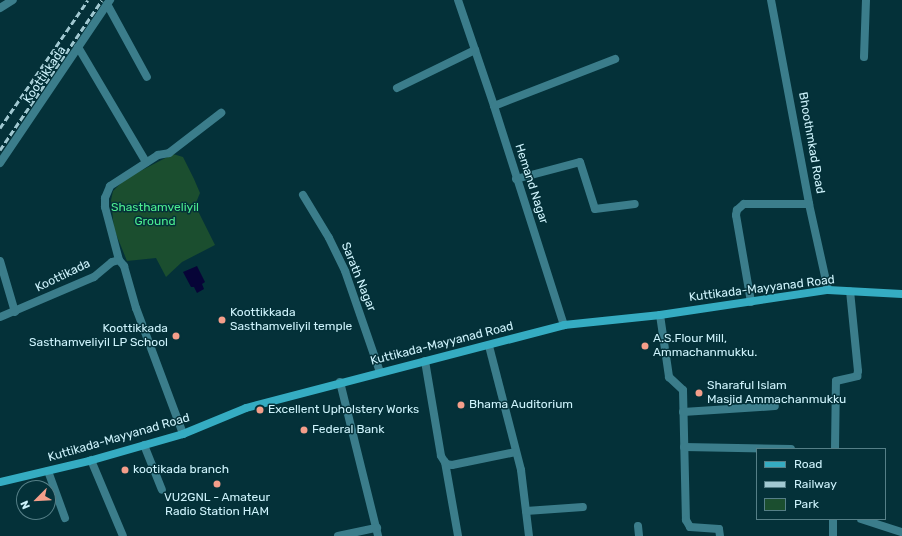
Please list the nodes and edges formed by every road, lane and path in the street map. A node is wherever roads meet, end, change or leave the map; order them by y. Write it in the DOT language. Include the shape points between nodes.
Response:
graph roads {
  1 [pos="13,0"];
  2 [pos="458,0"];
  3 [pos="771,0"];
  4 [pos="866,0"];
  5 [pos="108,2"];
  6 [pos="0,8"];
  7 [pos="78,47"];
  8 [pos="475,50"];
  9 [pos="864,57"];
  10 [pos="615,59"];
  11 [pos="147,77"];
  12 [pos="397,88"];
  13 [pos="494,106"];
  14 [pos="221,113"];
  15 [pos="146,162"];
  16 [pos="0,163"];
  17 [pos="516,179"];
  18 [pos="303,195"];
  19 [pos="635,204"];
  20 [pos="809,204"];
  21 [pos="119,260"];
  22 [pos="0,261"];
  23 [pos="828,290"];
  24 [pos="850,291"];
  25 [pos="902,294"];
  26 [pos="751,302"];
  27 [pos="15,312"];
  28 [pos="660,315"];
  29 [pos="0,317"];
  30 [pos="564,325"];
  31 [pos="489,346"];
  32 [pos="425,361"];
  33 [pos="380,372"];
  34 [pos="340,382"];
  35 [pos="775,406"];
  36 [pos="683,412"];
  37 [pos="183,434"];
  38 [pos="144,445"];
  39 [pos="684,447"];
  40 [pos="756,448"];
  41 [pos="835,448"];
  42 [pos="516,452"];
  43 [pos="91,460"];
  44 [pos="445,462"];
  45 [pos="48,471"];
  46 [pos="0,482"];
  47 [pos="162,490"];
  48 [pos="583,507"];
  49 [pos="526,512"];
  50 [pos="65,518"];
  51 [pos="833,520"];
  52 [pos="864,520"];
  53 [pos="638,526"];
  54 [pos="378,532"];
  55 [pos="901,532"];
  56 [pos="124,536"];
  57 [pos="338,536"];
  58 [pos="458,536"];
  59 [pos="529,536"];
  60 [pos="639,536"];
  61 [pos="720,536"];
  62 [pos="833,536"];
  1 -- 6 [label="street"];
  2 -- 8 [label="street, Hemand Nagar"];
  3 -- 20 [label="street, Bhoothmkad Road"];
  4 -- 9 [label="street"];
  5 -- 7 [label="street, Koottikkada"];
  5 -- 11 [label="street"];
  7 -- 15 [label="street"];
  7 -- 16 [label="street, Koottikkada"];
  8 -- 12 [label="street"];
  8 -- 13 [label="street, Hemand Nagar"];
  10 -- 13 [label="street"];
  13 -- 17 [label="street, Hemand Nagar"];
  14 -- 15 [label="street" via="169,153 158,155"];
  15 -- 21 [label="street" via="110,186 105,198 108,222"];
  17 -- 19 [label="street" via="580,162 595,209"];
  17 -- 30 [label="street, Hemand Nagar"];
  18 -- 33 [label="street, Sarath Nagar" via="345,271"];
  20 -- 23 [label="street, Bhoothmkad Road"];
  20 -- 26 [label="street" via="744,204 738,210 736,215"];
  21 -- 27 [label="street, Koottikada" via="112,262 94,277"];
  21 -- 37 [label="street" via="124,266 136,308"];
  22 -- 27 [label="street"];
  23 -- 24 [label="main road, Kuttikada-Mayyanad Road"];
  23 -- 26 [label="main road, Kuttikada-Mayyanad Road"];
  24 -- 25 [label="main road, Kuttikada-Mayyanad Road"];
  24 -- 41 [label="street" via="858,371 853,378 839,378 836,381"];
  26 -- 28 [label="main road, Kuttikada-Mayyanad Road"];
  27 -- 29 [label="street, Koottikada"];
  28 -- 30 [label="main road, Kuttikada-Mayyanad Road"];
  28 -- 36 [label="street" via="669,376 683,390"];
  30 -- 31 [label="main road, Kuttikada-Mayyanad Road"];
  31 -- 32 [label="main road, Kuttikada-Mayyanad Road"];
  31 -- 42 [label="street"];
  32 -- 33 [label="main road, Kuttikada-Mayyanad Road"];
  32 -- 44 [label="street" via="441,456"];
  33 -- 34 [label="main road, Kuttikada-Mayyanad Road"];
  34 -- 37 [label="main road, Kuttikada-Mayyanad Road" via="246,408"];
  34 -- 54 [label="street"];
  35 -- 36 [label="street"];
  36 -- 39 [label="street"];
  37 -- 38 [label="main road, Kuttikada-Mayyanad Road"];
  38 -- 43 [label="main road, Kuttikada-Mayyanad Road"];
  38 -- 47 [label="street"];
  39 -- 40 [label="street"];
  39 -- 61 [label="street" via="686,520 690,527 719,529"];
  42 -- 44 [label="street" via="452,465"];
  42 -- 49 [label="street"];
  43 -- 45 [label="main road, Kuttikada-Mayyanad Road"];
  43 -- 56 [label="street"];
  44 -- 58 [label="street"];
  45 -- 46 [label="main road, Kuttikada-Mayyanad Road"];
  45 -- 50 [label="street"];
  48 -- 49 [label="street"];
  49 -- 59 [label="street"];
  51 -- 62 [label="street"];
  52 -- 55 [label="street"];
  53 -- 60 [label="street"];
  54 -- 57 [label="street"];
}
